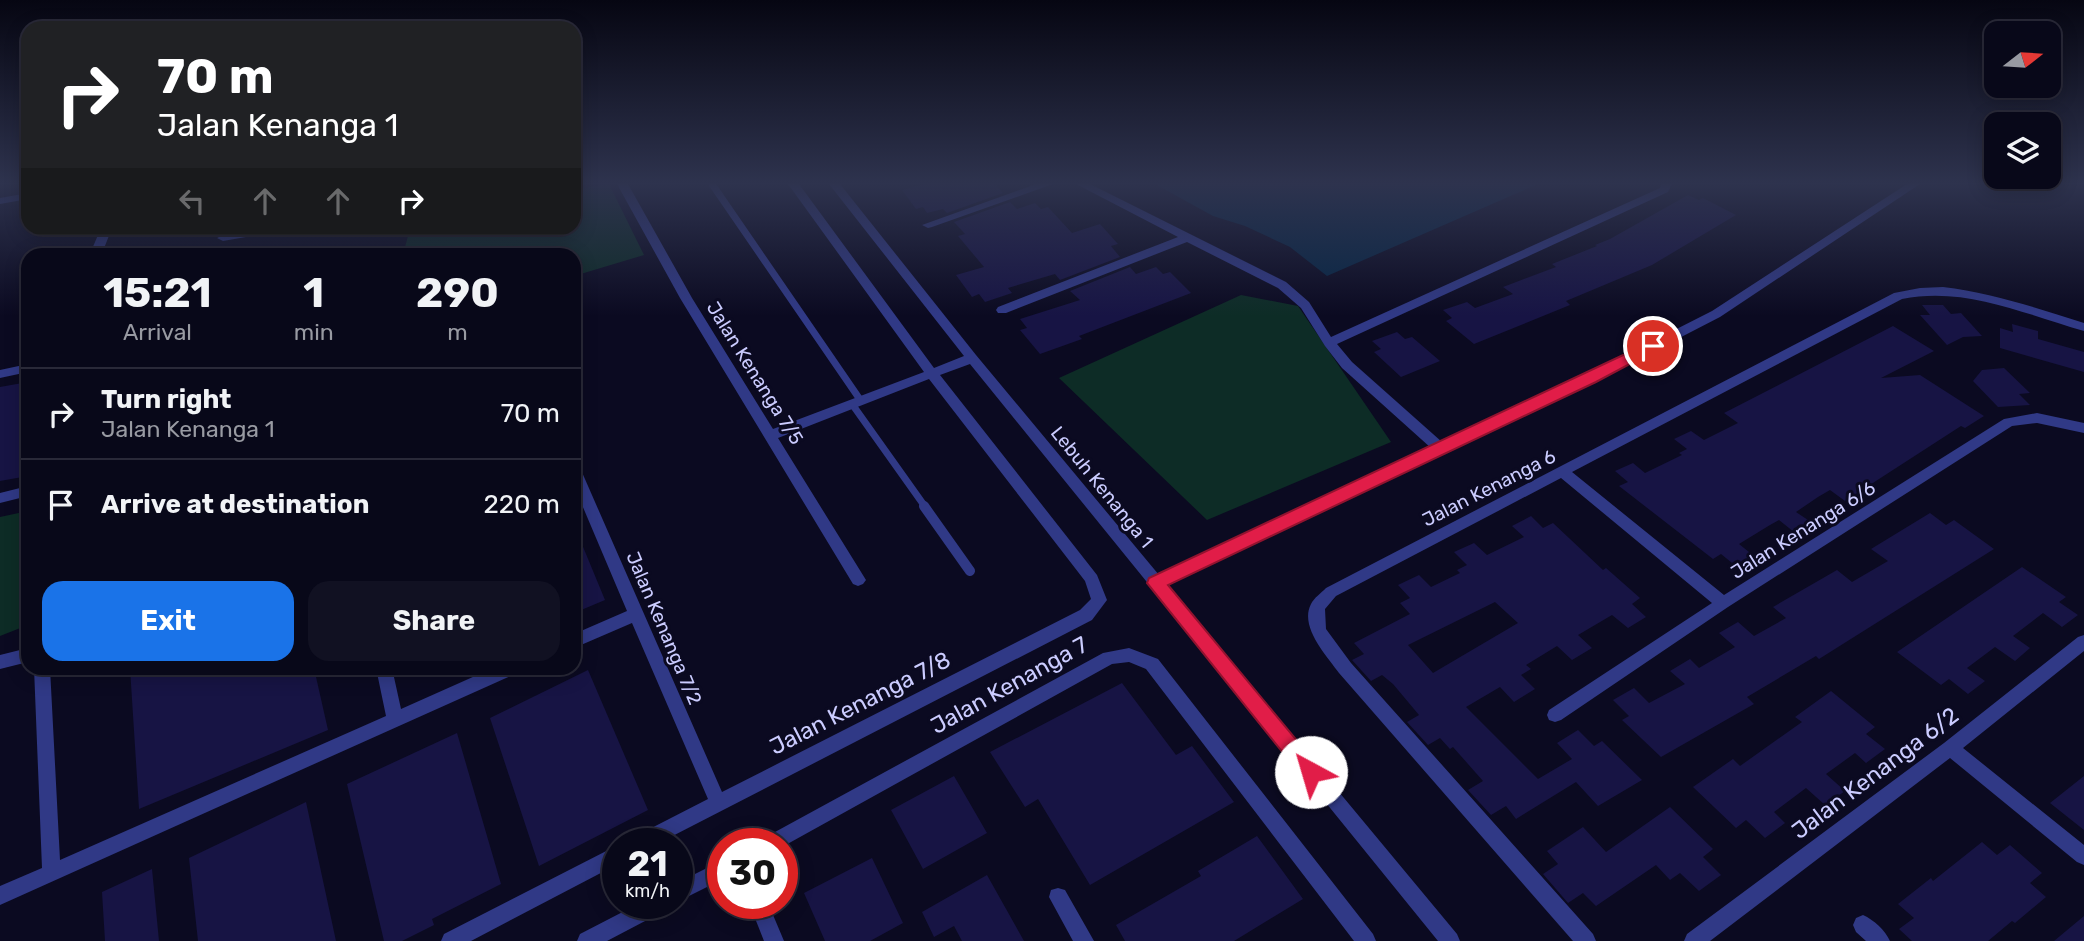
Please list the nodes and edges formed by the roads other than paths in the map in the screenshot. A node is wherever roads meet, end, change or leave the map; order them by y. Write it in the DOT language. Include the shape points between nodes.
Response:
graph roads {
  1 [pos="647,228"];
  2 [pos="741,228"];
  3 [pos="825,228"];
  4 [pos="869,228"];
  5 [pos="1170,228"];
  6 [pos="1583,228"];
  7 [pos="1844,228"];
  8 [pos="240,235"];
  9 [pos="1188,237"];
  10 [pos="223,238"];
  11 [pos="1002,310"];
  12 [pos="2084,327"];
  13 [pos="1329,343"];
  14 [pos="972,358"];
  15 [pos="21,370"];
  16 [pos="0,374"];
  17 [pos="932,374"];
  18 [pos="856,402"];
  19 [pos="2084,428"];
  20 [pos="771,435"];
  21 [pos="1440,448"];
  22 [pos="1562,472"];
  23 [pos="581,486"];
  24 [pos="21,493"];
  25 [pos="0,498"];
  26 [pos="970,571"];
  27 [pos="858,580"];
  28 [pos="1156,583"];
  29 [pos="1723,603"];
  30 [pos="636,614"];
  31 [pos="581,638"];
  32 [pos="2084,642"];
  33 [pos="21,657"];
  34 [pos="0,662"];
  35 [pos="42,675"];
  36 [pos="386,675"];
  37 [pos="495,675"];
  38 [pos="1555,715"];
  39 [pos="396,719"];
  40 [pos="1950,748"];
  41 [pos="718,802"];
  42 [pos="668,828"];
  43 [pos="798,829"];
  44 [pos="2084,856"];
  45 [pos="602,862"];
  46 [pos="51,873"];
  47 [pos="0,896"];
  48 [pos="1058,897"];
  49 [pos="629,919"];
  50 [pos="765,919"];
  51 [pos="1863,925"];
  52 [pos="450,941"];
  53 [pos="587,941"];
  54 [pos="774,941"];
  55 [pos="1084,941"];
  56 [pos="1366,941"];
  57 [pos="1450,941"];
  58 [pos="1586,941"];
  59 [pos="1694,941"];
  60 [pos="1880,941"];
  1 -- 20 [label="street, Jalan Kenanga 7/5"];
  2 -- 18 [label="lane"];
  3 -- 17 [label="street"];
  4 -- 14 [label="street, Lebuh Kenanga 1"];
  5 -- 9 [label="street"];
  6 -- 13 [label="street"];
  7 -- 21 [label="street" via="1716,314"];
  8 -- 10 [label="street"];
  9 -- 11 [label="street"];
  9 -- 13 [label="street" via="1282,285 1305,304"];
  12 -- 22 [label="street, Jalan Kenanga 6" via="1942,290 1898,296"];
  13 -- 21 [label="street" via="1347,365"];
  14 -- 17 [label="street"];
  14 -- 28 [label="street, Lebuh Kenanga 1"];
  15 -- 16 [label="street"];
  17 -- 18 [label="street"];
  17 -- 41 [label="street, Jalan Kenanga 7/8" via="1092,579 1100,600 1086,615"];
  18 -- 20 [label="street"];
  18 -- 26 [label="lane"];
  19 -- 29 [label="street, Jalan Kenanga 6/6" via="2037,418 2010,422"];
  20 -- 27 [label="street, Jalan Kenanga 7/5"];
  21 -- 28 [label="street"];
  22 -- 29 [label="street"];
  22 -- 58 [label="street, Jalan Kenanga 6" via="1331,592 1317,607 1318,631 1345,668"];
  23 -- 30 [label="street, Jalan Kenanga 7/2"];
  24 -- 25 [label="street"];
  28 -- 57 [label="street, Lebuh Kenanga 1"];
  29 -- 38 [label="street, Jalan Kenanga 6/6"];
  30 -- 31 [label="street"];
  30 -- 41 [label="street, Jalan Kenanga 7/2"];
  32 -- 40 [label="street, Jalan Kenanga 6/2"];
  33 -- 34 [label="street"];
  35 -- 46 [label="street"];
  36 -- 39 [label="street"];
  37 -- 39 [label="street"];
  39 -- 46 [label="street"];
  40 -- 44 [label="street"];
  40 -- 59 [label="street, Jalan Kenanga 6/2"];
  41 -- 42 [label="street, Jalan Kenanga 7/8"];
  43 -- 56 [label="street, Jalan Kenanga 7" via="1109,658 1129,655 1152,664"];
  45 -- 52 [label="street"];
  46 -- 47 [label="street"];
  48 -- 55 [label="street"];
  49 -- 53 [label="street"];
  50 -- 54 [label="street"];
  51 -- 60 [label="street"];
}
